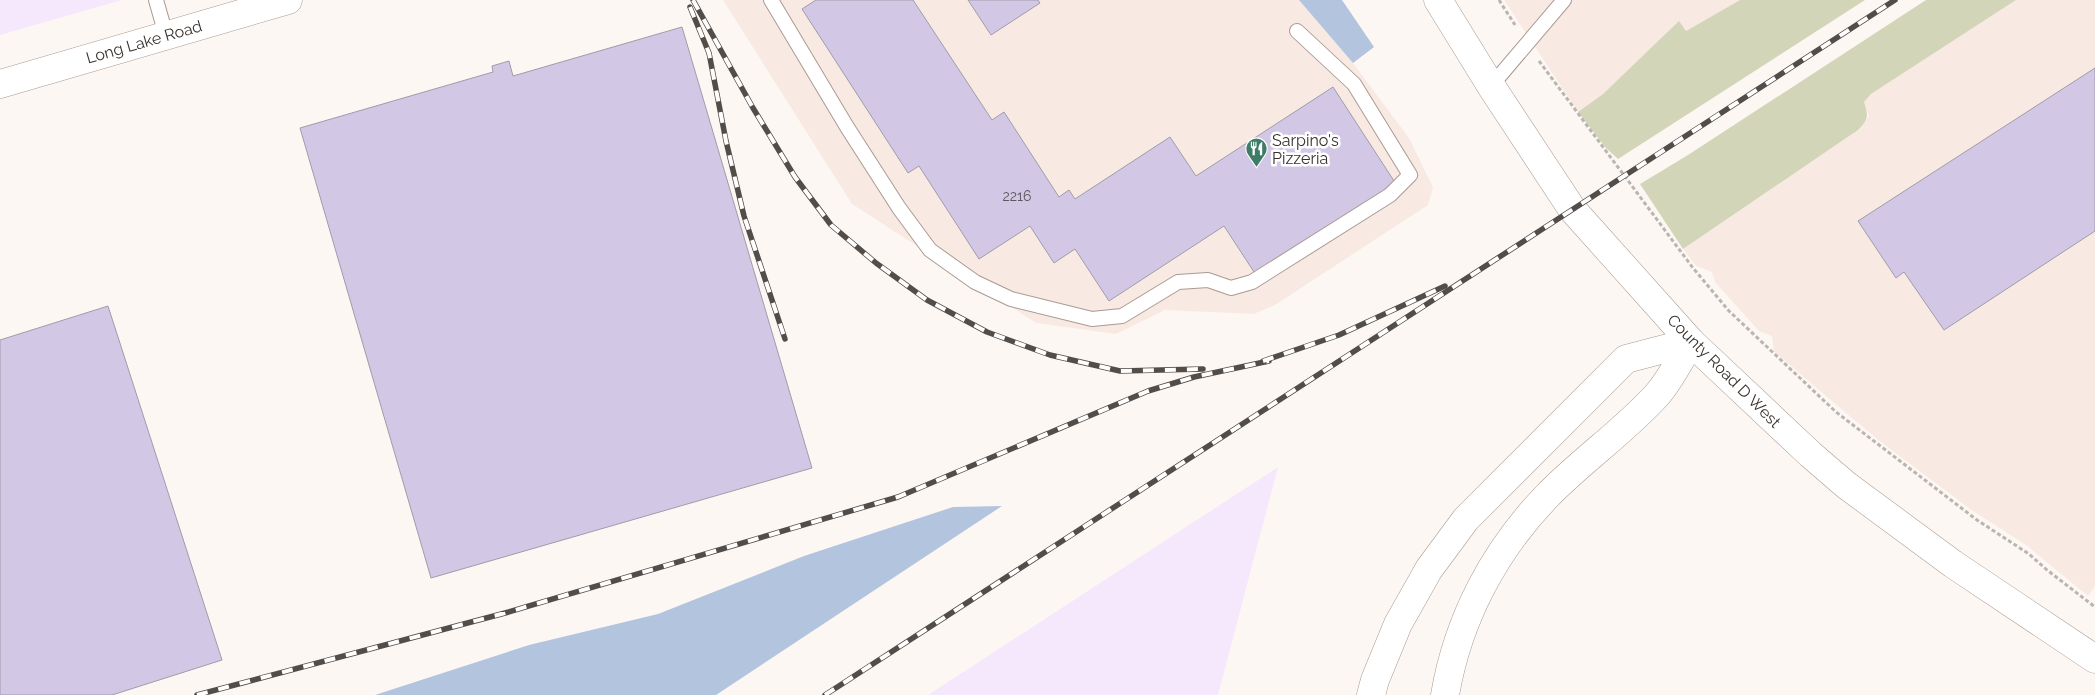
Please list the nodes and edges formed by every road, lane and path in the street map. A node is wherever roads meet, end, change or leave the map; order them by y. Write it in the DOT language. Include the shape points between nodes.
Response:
graph roads {
  1 [pos="156,0"];
  2 [pos="288,0"];
  3 [pos="771,0"];
  4 [pos="1438,0"];
  5 [pos="1499,0"];
  6 [pos="1564,0"];
  7 [pos="1297,31"];
  8 [pos="166,35"];
  9 [pos="1528,45"];
  10 [pos="0,84"];
  11 [pos="1491,86"];
  12 [pos="1691,342"];
  13 [pos="2095,607"];
  14 [pos="2095,659"];
  15 [pos="1371,695"];
  16 [pos="1445,695"];
  1 -- 8 [label="lane"];
  2 -- 8 [label="main road, Long Lake Road"];
  3 -- 7 [label="lane" via="847,127 930,250 975,282 1010,298 1092,320 1122,316 1178,282 1208,280 1231,288 1252,282 1390,195 1410,175 1354,84"];
  4 -- 11 [label="main road, County Road D West"];
  5 -- 9 [label="path"];
  6 -- 9 [label="lane"];
  8 -- 10 [label="main road, Long Lake Road"];
  9 -- 11 [label="lane"];
  9 -- 13 [label="path" via="1681,252 1729,311 1836,412 1977,520 2029,554"];
  11 -- 12 [label="main road, County Road D West" via="1572,209"];
  12 -- 14 [label="main road, County Road D West" via="1846,485 1914,536"];
  12 -- 15 [label="main road" via="1626,359 1466,519 1428,569 1398,624"];
  12 -- 16 [label="main road" via="1657,395 1548,495 1519,527 1488,572 1465,620"];
}
